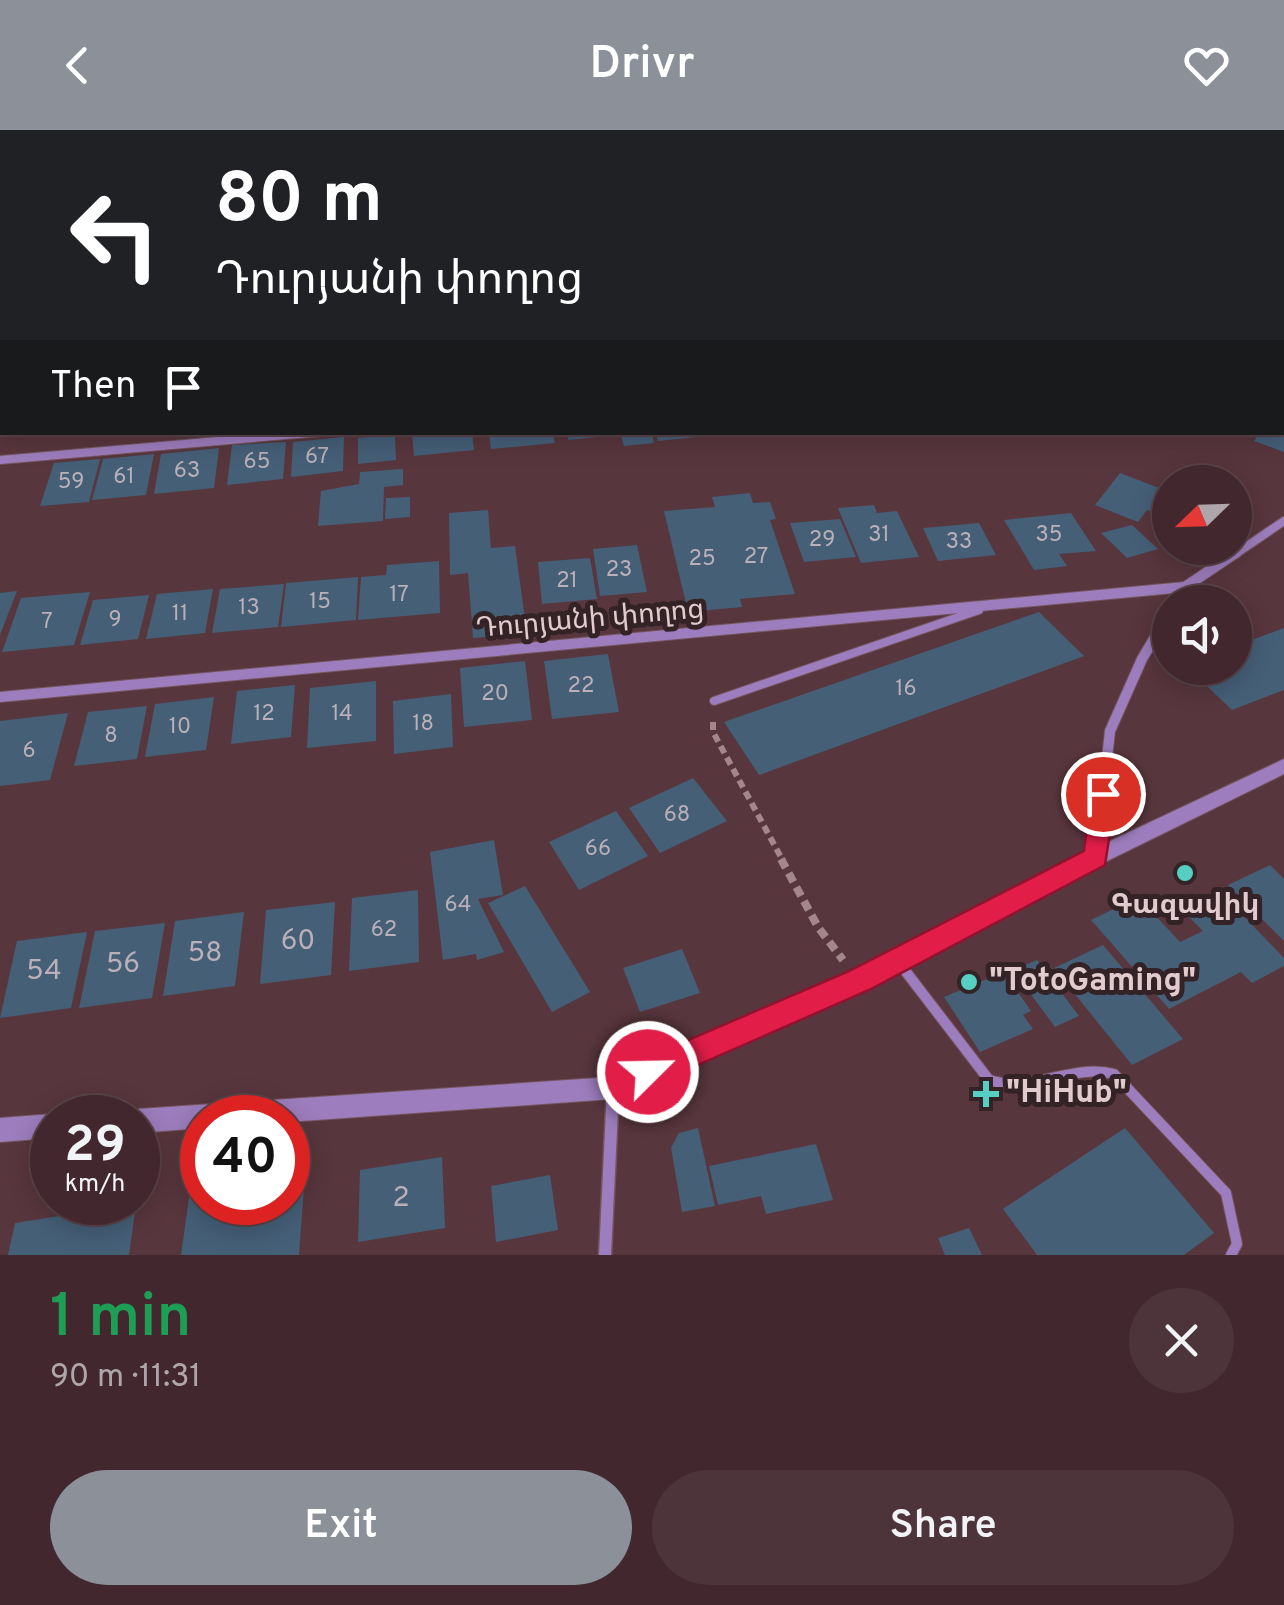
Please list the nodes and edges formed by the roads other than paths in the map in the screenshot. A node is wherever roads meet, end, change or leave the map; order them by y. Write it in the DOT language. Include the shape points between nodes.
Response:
graph roads {
  1 [pos="287,435"];
  2 [pos="0,460"];
  3 [pos="1284,521"];
  4 [pos="1188,585"];
  5 [pos="1152,590"];
  6 [pos="995,604"];
  7 [pos="1152,643"];
  8 [pos="0,697"];
  9 [pos="714,701"];
  10 [pos="1284,766"];
  11 [pos="1096,857"];
  12 [pos="897,961"];
  13 [pos="613,1088"];
  14 [pos="160,1119"];
  15 [pos="30,1130"];
  16 [pos="1,1135"];
  17 [pos="605,1255"];
  18 [pos="1231,1255"];
  1 -- 2 [label="street"];
  3 -- 4 [label="street, Դուրյանի փողոց"];
  5 -- 6 [label="street, Դուրյանի փողոց"];
  6 -- 8 [label="street, Դուրյանի փողոց"];
  6 -- 9 [label="lane"];
  7 -- 11 [label="street" via="1110,730"];
  10 -- 11 [label="street"];
  11 -- 12 [label="street"];
  12 -- 13 [label="street"];
  12 -- 18 [label="lane" via="989,1080 1009,1087 1100,1068 1114,1074 1226,1193 1238,1244"];
  13 -- 14 [label="street"];
  13 -- 17 [label="street"];
  15 -- 16 [label="street"];
}
